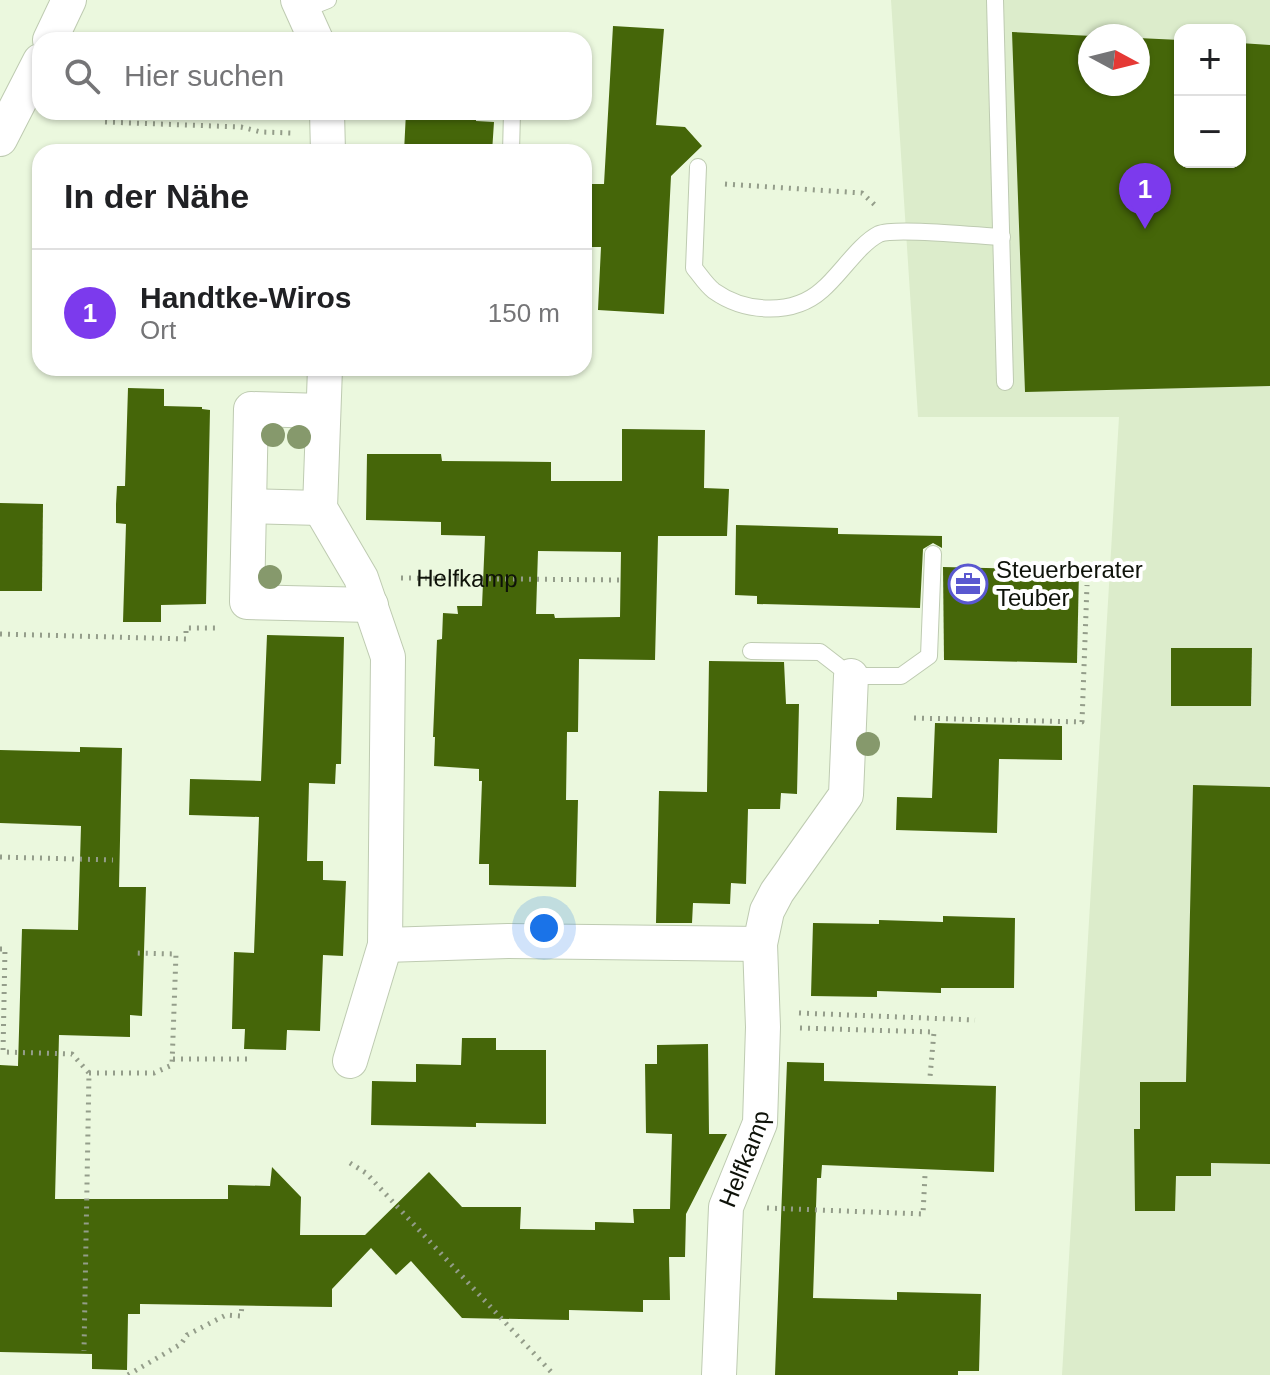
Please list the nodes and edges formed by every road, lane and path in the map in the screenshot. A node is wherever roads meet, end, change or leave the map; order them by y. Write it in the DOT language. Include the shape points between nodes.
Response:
graph roads {
  1 [pos="69,0"];
  2 [pos="995,0"];
  3 [pos="54,32"];
  4 [pos="32,77"];
  5 [pos="512,120"];
  6 [pos="105,122"];
  7 [pos="328,133"];
  8 [pos="0,139"];
  9 [pos="511,144"];
  10 [pos="698,175"];
  11 [pos="891,232"];
  12 [pos="1002,237"];
  13 [pos="325,376"];
  14 [pos="1005,382"];
  15 [pos="323,411"];
  16 [pos="249,506"];
  17 [pos="320,508"];
  18 [pos="933,554"];
  19 [pos="620,580"];
  20 [pos="1087,585"];
  21 [pos="366,591"];
  22 [pos="247,602"];
  23 [pos="0,634"];
  24 [pos="751,651"];
  25 [pos="851,676"];
  26 [pos="914,718"];
  27 [pos="0,857"];
  28 [pos="113,860"];
  29 [pos="760,944"];
  30 [pos="385,945"];
  31 [pos="0,949"];
  32 [pos="133,953"];
  33 [pos="762,1019"];
  34 [pos="975,1020"];
  35 [pos="173,1059"];
  36 [pos="252,1059"];
  37 [pos="350,1061"];
  38 [pos="89,1073"];
  39 [pos="930,1077"];
  40 [pos="350,1163"];
  41 [pos="925,1175"];
  42 [pos="726,1207"];
  43 [pos="242,1305"];
  44 [pos="84,1351"];
  45 [pos="128,1375"];
  46 [pos="554,1375"];
  47 [pos="719,1375"];
  1 -- 3 [label="street"];
  2 -- 12 [label="lane"];
  4 -- 8 [label="street"];
  5 -- 9 [label="lane"];
  6 -- 7 [label="path"];
  10 -- 11 [label="path" via="862,193 873,201"];
  10 -- 11 [label="lane" via="694,268 714,291 748,306 791,308 807,302 869,242"];
  11 -- 12 [label="lane"];
  12 -- 14 [label="lane"];
  13 -- 15 [label="street"];
  15 -- 16 [label="street" via="251,409"];
  15 -- 17 [label="street"];
  16 -- 17 [label="street"];
  16 -- 22 [label="street"];
  17 -- 21 [label="street"];
  18 -- 25 [label="lane" via="929,656 901,676"];
  19 -- 21 [label="path, Helfkamp"];
  20 -- 26 [label="path" via="1082,722"];
  21 -- 22 [label="street"];
  21 -- 30 [label="street" via="388,657"];
  22 -- 23 [label="path" via="242,629 186,628 186,639"];
  24 -- 25 [label="lane" via="820,652"];
  25 -- 29 [label="street, Helfkamp" via="846,795 777,892"];
  27 -- 28 [label="path"];
  29 -- 30 [label="street"];
  29 -- 33 [label="street, Helfkamp"];
  30 -- 37 [label="street"];
  31 -- 38 [label="path" via="5,949 3,1052 72,1054"];
  32 -- 35 [label="path" via="176,954"];
  33 -- 34 [label="path"];
  33 -- 39 [label="path" via="934,1032"];
  33 -- 42 [label="street, Helfkamp" via="760,1123"];
  35 -- 36 [label="path"];
  35 -- 38 [label="path" via="172,1065 154,1073"];
  38 -- 44 [label="path"];
  40 -- 46 [label="path" via="366,1173"];
  41 -- 42 [label="path" via="923,1214"];
  42 -- 47 [label="street, Helfkamp"];
  43 -- 45 [label="path" via="241,1316 226,1315 187,1335 181,1344"];
}
